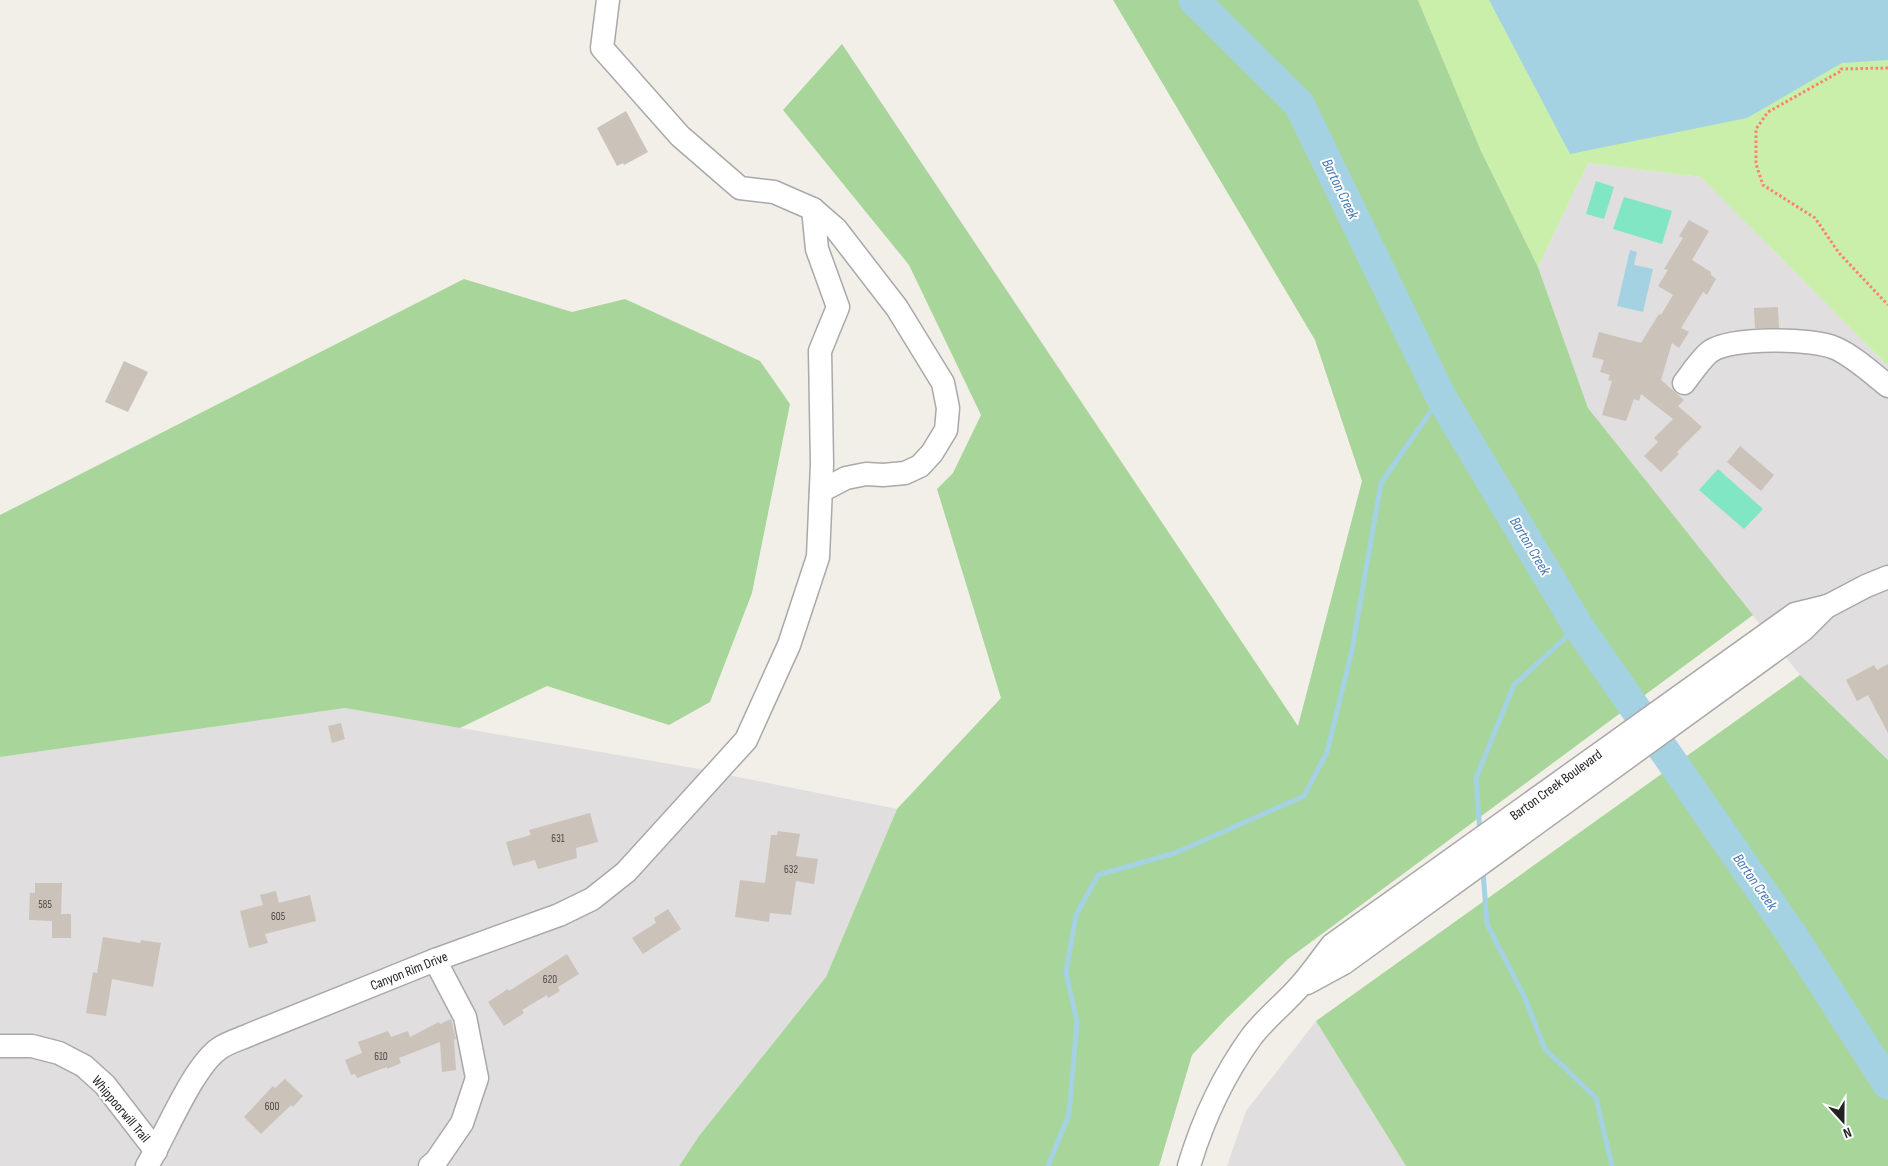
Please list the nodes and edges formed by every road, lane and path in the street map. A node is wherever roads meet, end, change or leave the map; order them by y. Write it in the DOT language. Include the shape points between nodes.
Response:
graph roads {
  1 [pos="608,0"];
  2 [pos="1888,68"];
  3 [pos="812,209"];
  4 [pos="1888,305"];
  5 [pos="1684,383"];
  6 [pos="1888,386"];
  7 [pos="821,491"];
  8 [pos="1888,577"];
  9 [pos="435,960"];
  10 [pos="0,1046"];
  11 [pos="152,1159"];
  12 [pos="430,1166"];
  13 [pos="1189,1166"];
  1 -- 3 [label="street" via="602,48 680,136 740,188 774,192"];
  2 -- 4 [label="path" via="1841,69 1768,112 1756,129 1756,164 1763,184 1815,218 1839,253"];
  3 -- 7 [label="street, Canyon Rim Drive" via="817,249 838,307 820,351"];
  3 -- 7 [label="street" via="836,230 896,308 943,383 948,408 946,430 920,466 905,473 846,478"];
  5 -- 6 [label="street" via="1710,351 1728,344 1788,340 1835,348"];
  7 -- 9 [label="street, Canyon Rim Drive" via="818,557 789,645 746,740 626,872 592,899 559,915"];
  8 -- 13 [label="street, Barton Creek Boulevard" via="1799,622 1338,954 1299,987 1252,1036 1230,1068 1206,1114"];
  9 -- 11 [label="street, Canyon Rim Drive" via="220,1048 202,1067"];
  9 -- 12 [label="street" via="465,1017 477,1078 462,1123"];
  10 -- 11 [label="street, Whippoorwill Trail" via="32,1046 59,1053 84,1066 105,1086"];
}
